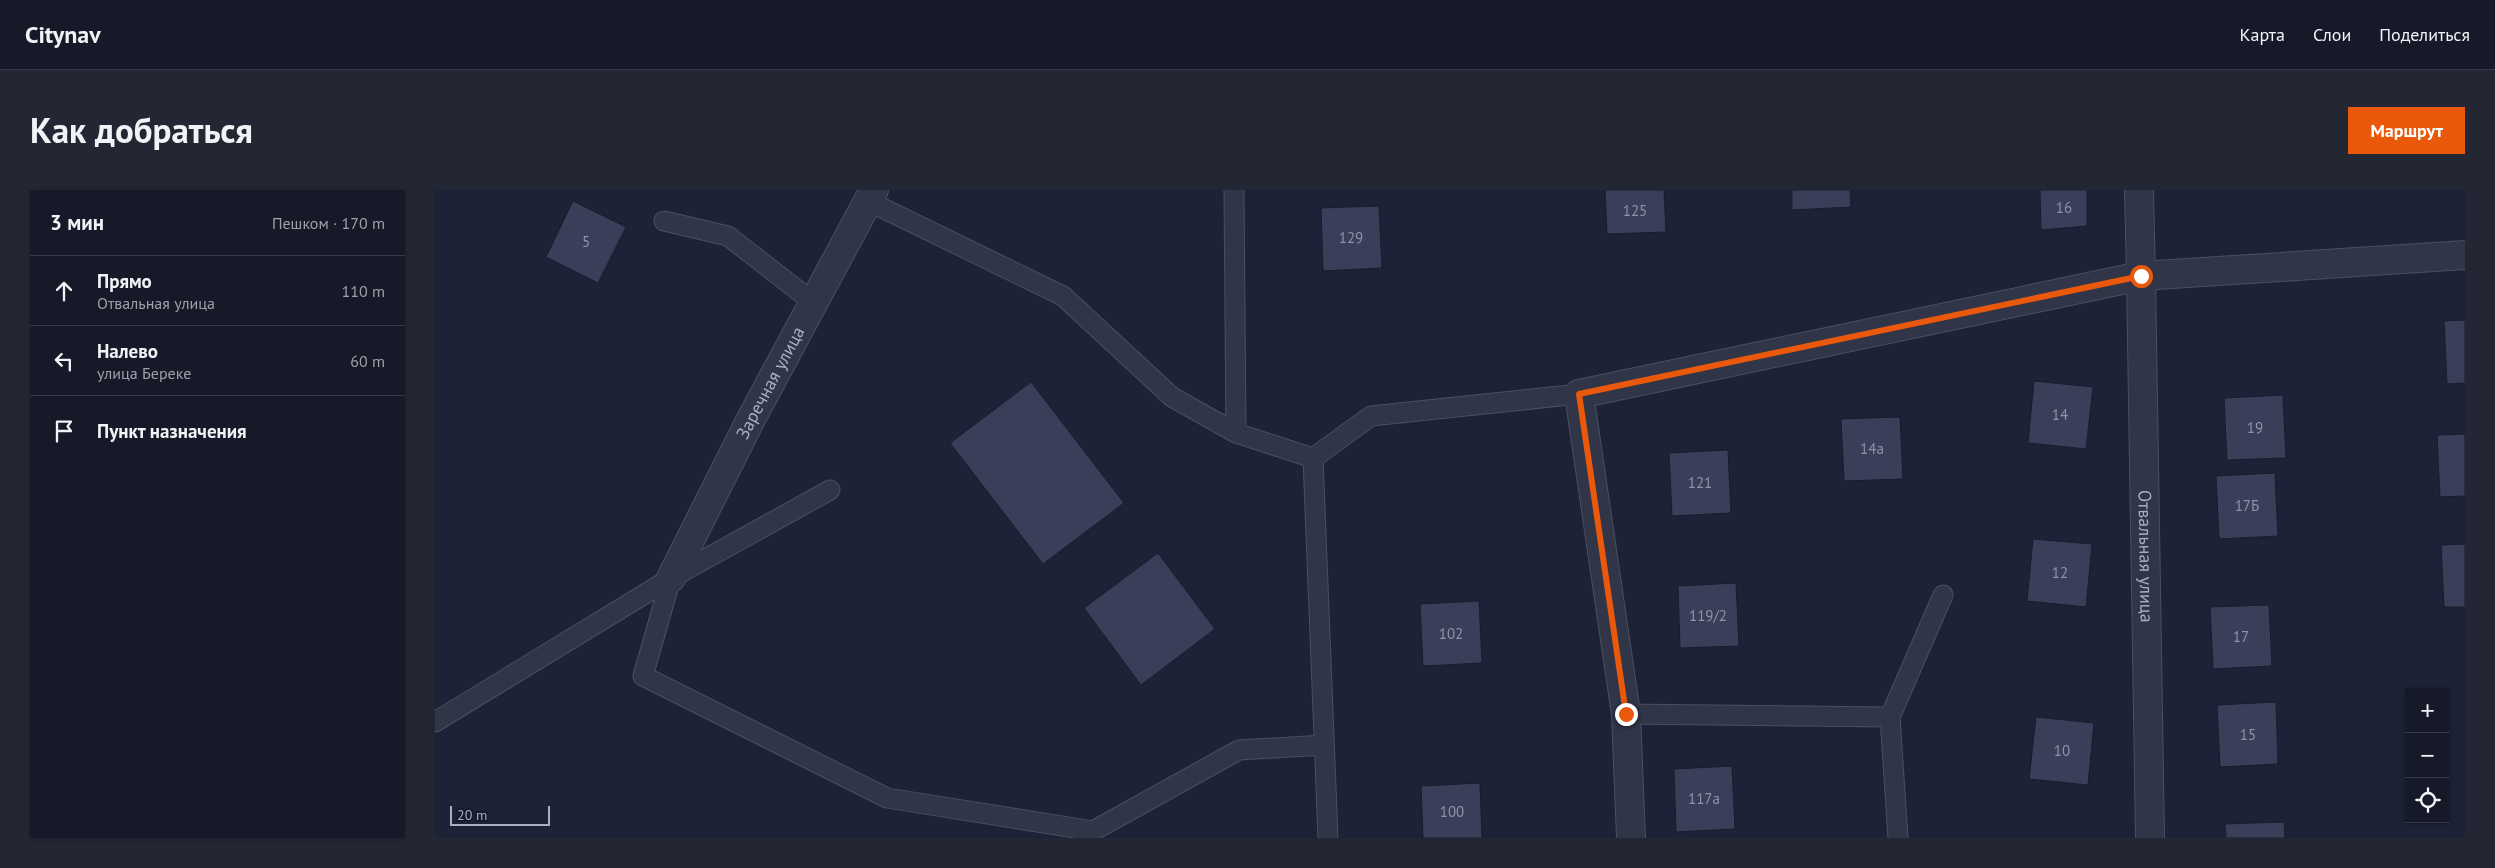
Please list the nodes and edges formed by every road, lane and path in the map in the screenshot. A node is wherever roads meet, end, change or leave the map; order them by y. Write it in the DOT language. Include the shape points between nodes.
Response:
graph roads {
  1 [pos="1234,190"];
  2 [pos="2139,190"];
  3 [pos="871,195"];
  4 [pos="664,222"];
  5 [pos="2465,255"];
  6 [pos="2141,276"];
  7 [pos="814,303"];
  8 [pos="1579,394"];
  9 [pos="1236,433"];
  10 [pos="1313,458"];
  11 [pos="830,490"];
  12 [pos="671,578"];
  13 [pos="1943,595"];
  14 [pos="1626,714"];
  15 [pos="1890,717"];
  16 [pos="435,722"];
  17 [pos="1324,745"];
  18 [pos="1328,838"];
  19 [pos="1631,838"];
  20 [pos="1898,838"];
  21 [pos="2150,838"];
  1 -- 9 [label="lane"];
  2 -- 6 [label="street, Отвальная улица"];
  3 -- 7 [label="street, Заречная улица"];
  3 -- 9 [label="lane" via="1063,296 1172,398"];
  4 -- 7 [label="lane" via="727,236"];
  5 -- 6 [label="street"];
  6 -- 8 [label="street"];
  6 -- 21 [label="street, Отвальная улица"];
  7 -- 12 [label="street, Заречная улица"];
  8 -- 10 [label="lane" via="1371,416"];
  8 -- 14 [label="street"];
  9 -- 10 [label="lane"];
  10 -- 17 [label="lane"];
  11 -- 12 [label="lane"];
  12 -- 16 [label="lane"];
  12 -- 17 [label="lane" via="643,676 887,798 1093,831 1239,750"];
  13 -- 15 [label="lane"];
  14 -- 15 [label="lane"];
  14 -- 19 [label="street"];
  15 -- 20 [label="lane"];
  17 -- 18 [label="lane"];
}
